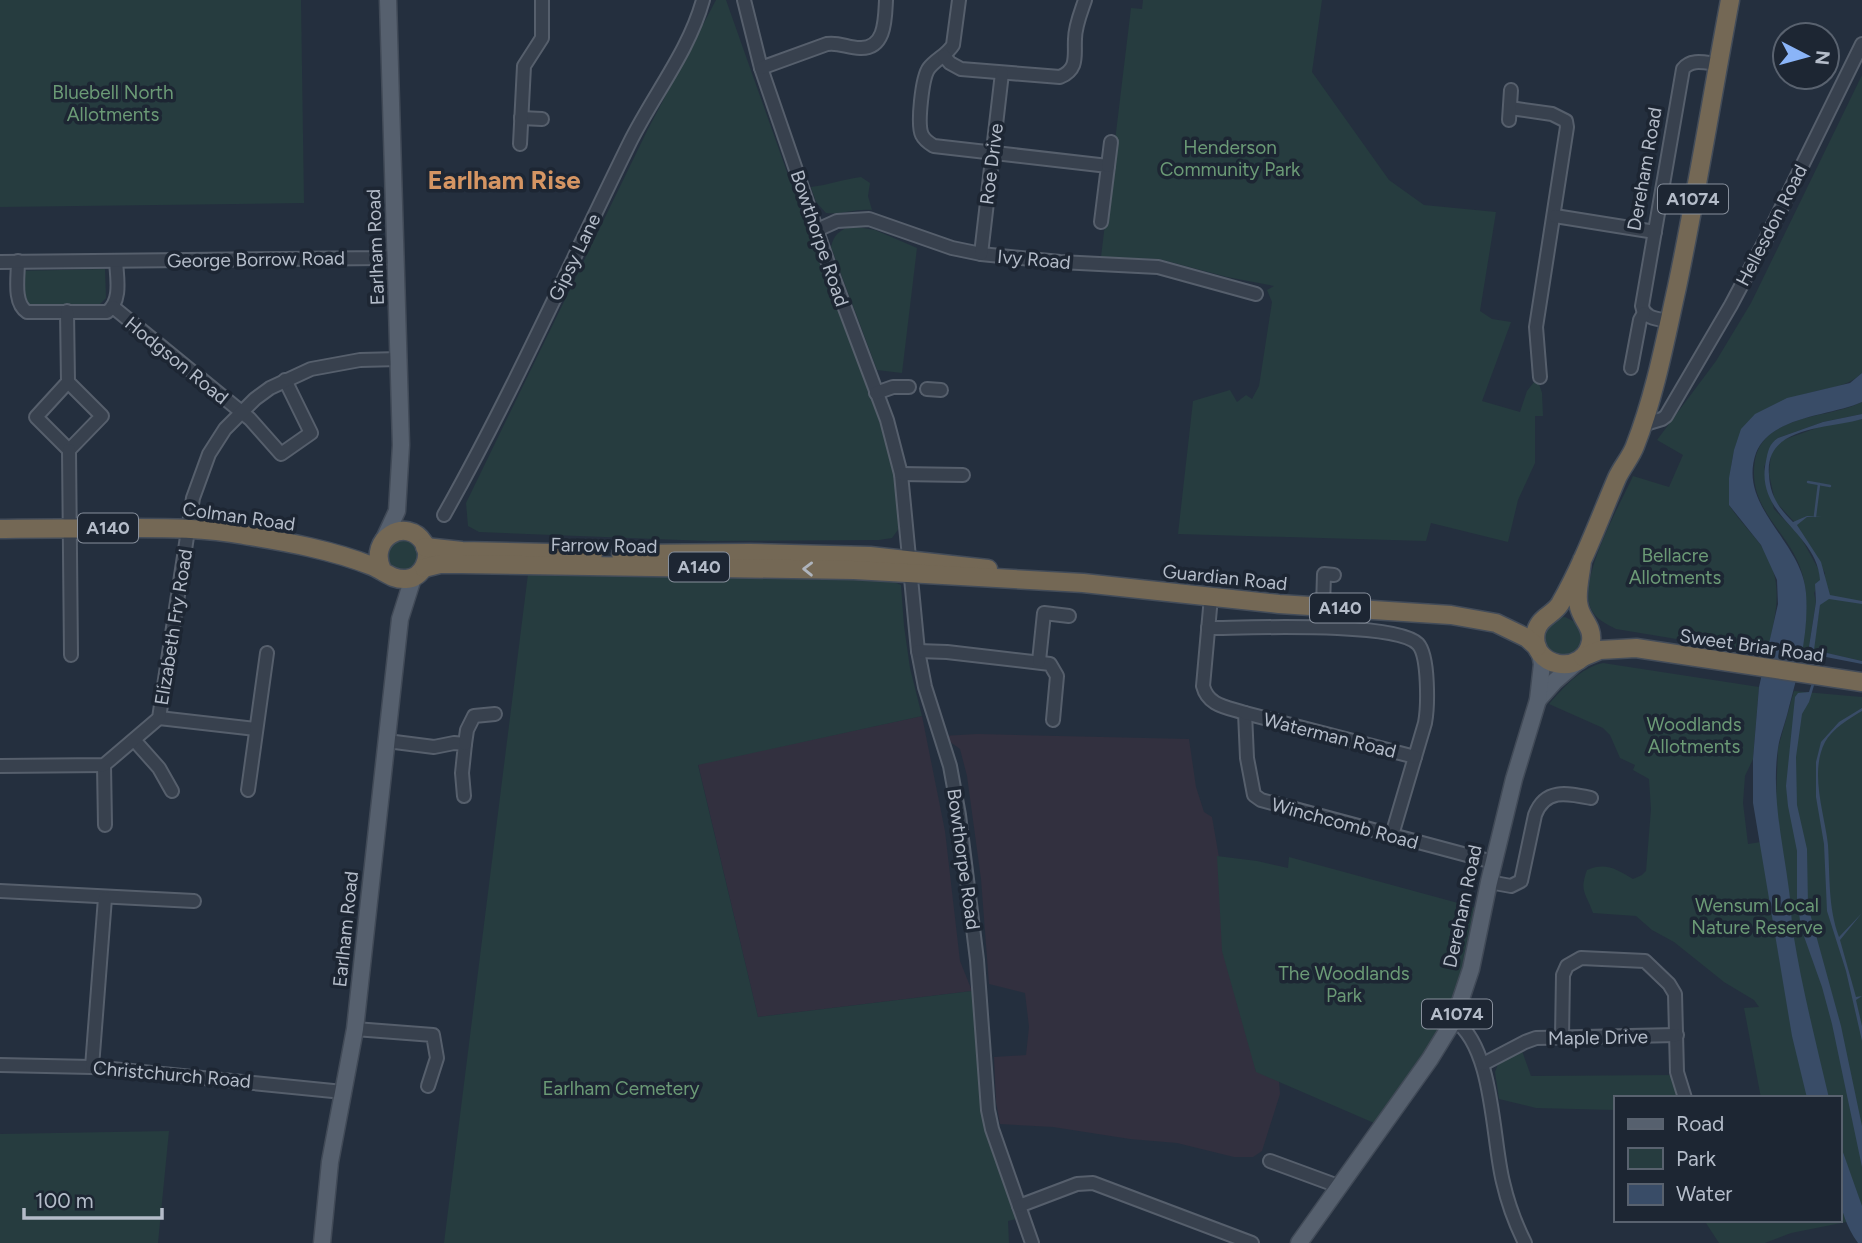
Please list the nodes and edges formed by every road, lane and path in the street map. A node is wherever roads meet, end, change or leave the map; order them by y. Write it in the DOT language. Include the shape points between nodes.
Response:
graph roads {
  1 [pos="388,0"];
  2 [pos="542,0"];
  3 [pos="704,0"];
  4 [pos="744,0"];
  5 [pos="886,0"];
  6 [pos="958,0"];
  7 [pos="1085,0"];
  8 [pos="1730,0"];
  9 [pos="1862,44"];
  10 [pos="944,56"];
  11 [pos="1718,64"];
  12 [pos="761,68"];
  13 [pos="1002,74"];
  14 [pos="1511,90"];
  15 [pos="521,118"];
  16 [pos="542,119"];
  17 [pos="1111,142"];
  18 [pos="520,144"];
  19 [pos="993,153"];
  20 [pos="1108,166"];
  21 [pos="1555,216"];
  22 [pos="1101,222"];
  23 [pos="817,230"];
  24 [pos="1654,232"];
  25 [pos="981,254"];
  26 [pos="396,256"];
  27 [pos="18,261"];
  28 [pos="116,261"];
  29 [pos="0,262"];
  30 [pos="1256,294"];
  31 [pos="113,307"];
  32 [pos="67,312"];
  33 [pos="1644,313"];
  34 [pos="1668,327"];
  35 [pos="399,359"];
  36 [pos="1630,368"];
  37 [pos="1540,377"];
  38 [pos="285,380"];
  39 [pos="68,382"];
  40 [pos="909,387"];
  41 [pos="927,389"];
  42 [pos="941,390"];
  43 [pos="876,393"];
  44 [pos="1672,402"];
  45 [pos="1650,404"];
  46 [pos="241,412"];
  47 [pos="1642,425"];
  48 [pos="69,450"];
  49 [pos="1621,468"];
  50 [pos="901,474"];
  51 [pos="963,475"];
  52 [pos="400,493"];
  53 [pos="444,514"];
  54 [pos="188,528"];
  55 [pos="0,529"];
  56 [pos="70,529"];
  57 [pos="411,533"];
  58 [pos="382,543"];
  59 [pos="304,547"];
  60 [pos="425,547"];
  61 [pos="1583,560"];
  62 [pos="910,566"];
  63 [pos="386,573"];
  64 [pos="418,573"];
  65 [pos="1324,574"];
  66 [pos="1211,597"];
  67 [pos="1323,607"];
  68 [pos="1549,614"];
  69 [pos="1069,616"];
  70 [pos="400,619"];
  71 [pos="1496,623"];
  72 [pos="1587,623"];
  73 [pos="1208,628"];
  74 [pos="1636,649"];
  75 [pos="918,651"];
  76 [pos="1539,651"];
  77 [pos="267,653"];
  78 [pos="71,655"];
  79 [pos="1580,660"];
  80 [pos="1039,661"];
  81 [pos="1862,682"];
  82 [pos="1538,700"];
  83 [pos="1245,713"];
  84 [pos="495,714"];
  85 [pos="159,718"];
  86 [pos="1053,720"];
  87 [pos="256,729"];
  88 [pos="135,741"];
  89 [pos="387,741"];
  90 [pos="466,744"];
  91 [pos="1415,757"];
  92 [pos="104,765"];
  93 [pos="0,766"];
  94 [pos="248,790"];
  95 [pos="172,791"];
  96 [pos="464,796"];
  97 [pos="1591,798"];
  98 [pos="105,825"];
  99 [pos="1392,835"];
  100 [pos="1493,862"];
  101 [pos="1489,882"];
  102 [pos="0,891"];
  103 [pos="105,898"];
  104 [pos="194,901"];
  105 [pos="1454,1020"];
  106 [pos="355,1029"];
  107 [pos="1677,1035"];
  108 [pos="1562,1037"];
  109 [pos="0,1065"];
  110 [pos="1483,1065"];
  111 [pos="92,1067"];
  112 [pos="428,1086"];
  113 [pos="343,1092"];
  114 [pos="1684,1096"];
  115 [pos="1270,1161"];
  116 [pos="1338,1186"];
  117 [pos="1019,1206"];
  118 [pos="322,1243"];
  119 [pos="1032,1243"];
  120 [pos="1252,1243"];
  121 [pos="1299,1243"];
  122 [pos="1525,1243"];
  1 -- 26 [label="main road, Earlham Road"];
  2 -- 15 [label="street" via="542,38 524,66"];
  3 -- 53 [label="street, Gipsy Lane" via="696,26 632,138"];
  4 -- 12 [label="street, Bowthorpe Road"];
  5 -- 12 [label="street" via="884,28 868,47 835,42"];
  6 -- 10 [label="street" via="953,45"];
  7 -- 13 [label="street" via="1070,71 1060,77"];
  8 -- 11 [label="highway, Dereham Road / A1074"];
  9 -- 44 [label="street, Hellesdon Road" via="1737,294"];
  10 -- 13 [label="street" via="961,69"];
  10 -- 19 [label="street" via="925,76 923,138 934,146"];
  11 -- 24 [label="street, Dereham Road" via="1696,62 1683,69"];
  11 -- 34 [label="highway, Dereham Road / A1074"];
  12 -- 23 [label="street, Bowthorpe Road"];
  13 -- 19 [label="street, Roe Drive"];
  14 -- 21 [label="street" via="1510,114 1552,114 1566,121"];
  15 -- 16 [label="street"];
  15 -- 18 [label="street"];
  17 -- 20 [label="street"];
  19 -- 20 [label="street"];
  19 -- 25 [label="street, Roe Drive"];
  20 -- 22 [label="street"];
  21 -- 24 [label="street"];
  21 -- 37 [label="street" via="1535,330"];
  23 -- 25 [label="street, Ivy Road" via="837,221 869,219"];
  23 -- 43 [label="street, Bowthorpe Road"];
  24 -- 33 [label="street, Dereham Road"];
  25 -- 30 [label="street, Ivy Road" via="1158,267"];
  26 -- 28 [label="street, George Borrow Road"];
  26 -- 35 [label="main road, Earlham Road"];
  27 -- 28 [label="street, George Borrow Road"];
  27 -- 29 [label="street, George Borrow Road"];
  27 -- 32 [label="street" via="21,308"];
  28 -- 31 [label="street" via="117,301"];
  31 -- 32 [label="street" via="107,312"];
  31 -- 46 [label="street, Hodgson Road"];
  32 -- 39 [label="street"];
  33 -- 34 [label="street"];
  33 -- 36 [label="street, Dereham Road"];
  34 -- 45 [label="highway, Dereham Road / A1074"];
  34 -- 49 [label="highway, Dereham Road / A1074" via="1624,446"];
  35 -- 38 [label="street, Elizabeth Fry Road" via="335,363"];
  35 -- 52 [label="main road, Earlham Road"];
  38 -- 46 [label="street, Elizabeth Fry Road"];
  38 -- 46 [label="street, Hodgson Road" via="311,433 281,454"];
  39 -- 48 [label="street" via="36,417"];
  39 -- 48 [label="street" via="102,416"];
  40 -- 43 [label="street"];
  41 -- 42 [label="street"];
  43 -- 50 [label="street, Bowthorpe Road"];
  44 -- 45 [label="street"];
  44 -- 47 [label="street, Hellesdon Road" via="1662,419"];
  45 -- 47 [label="highway, Dereham Road / A1074"];
  46 -- 54 [label="street, Elizabeth Fry Road" via="209,454"];
  47 -- 49 [label="highway, Dereham Road / A1074" via="1634,450"];
  48 -- 56 [label="street"];
  49 -- 61 [label="highway, Dereham Road / A1074"];
  50 -- 51 [label="street"];
  50 -- 62 [label="street, Bowthorpe Road"];
  52 -- 57 [label="main road, Earlham Road" via="404,524"];
  52 -- 58 [label="main road, Earlham Road"];
  54 -- 56 [label="highway, Colman Road / A140"];
  54 -- 59 [label="highway, Colman Road / A140"];
  54 -- 85 [label="street, Elizabeth Fry Road"];
  55 -- 56 [label="highway, Colman Road / A140"];
  56 -- 78 [label="street"];
  57 -- 58 [label="highway, Colman Road / A140" via="392,533"];
  57 -- 60 [label="highway"];
  58 -- 59 [label="highway, Colman Road / A140" via="363,550"];
  58 -- 63 [label="highway" via="378,554"];
  59 -- 63 [label="highway, Colman Road / A140"];
  60 -- 62 [label="highway, Farrow Road / A140" via="750,553"];
  60 -- 64 [label="highway" via="426,561"];
  61 -- 68 [label="highway, Dereham Road / A1074"];
  61 -- 72 [label="highway, Dereham Road / A1074" via="1577,598"];
  62 -- 64 [label="highway, Farrow Road / A140, one-way" via="840,570 440,564"];
  62 -- 66 [label="highway, Guardian Road / A140"];
  62 -- 75 [label="street, Bowthorpe Road"];
  63 -- 64 [label="highway, Colman Road / A140" via="398,579"];
  63 -- 70 [label="main road, Earlham Road" via="396,588"];
  64 -- 70 [label="main road, Earlham Road"];
  65 -- 67 [label="street"];
  66 -- 67 [label="highway, Guardian Road / A140"];
  66 -- 73 [label="street"];
  67 -- 71 [label="highway, Guardian Road / A140" via="1427,613"];
  68 -- 71 [label="highway, Guardian Road / A140" via="1530,624"];
  68 -- 72 [label="highway, A140" via="1573,612"];
  68 -- 76 [label="highway, Dereham Road / A1074" via="1536,631"];
  69 -- 80 [label="street" via="1044,613"];
  70 -- 89 [label="main road, Earlham Road"];
  71 -- 76 [label="highway, Guardian Road / A140" via="1527,638"];
  72 -- 74 [label="highway, Sweet Briar Road / A140"];
  72 -- 79 [label="highway, Dereham Road / A1074" via="1590,644"];
  73 -- 83 [label="street" via="1206,696"];
  73 -- 91 [label="street" via="1364,630 1418,644 1423,652 1427,708"];
  74 -- 79 [label="highway, Sweet Briar Road / A140" via="1600,650"];
  74 -- 81 [label="highway, Sweet Briar Road / A140"];
  75 -- 80 [label="street"];
  75 -- 117 [label="street, Bowthorpe Road" via="955,789 977,960 988,1110"];
  76 -- 79 [label="highway, A140" via="1560,665"];
  76 -- 82 [label="main road, Dereham Road / A1074"];
  77 -- 87 [label="street"];
  79 -- 82 [label="main road, Dereham Road / A1074"];
  80 -- 86 [label="street" via="1050,663 1057,676"];
  82 -- 100 [label="main road, Dereham Road / A1074"];
  83 -- 91 [label="street, Waterman Road"];
  83 -- 99 [label="street, Winchcomb Road" via="1254,795"];
  84 -- 90 [label="street" via="474,716"];
  85 -- 87 [label="street"];
  85 -- 88 [label="street, Elizabeth Fry Road"];
  87 -- 94 [label="street"];
  88 -- 92 [label="street, Elizabeth Fry Road"];
  88 -- 95 [label="street"];
  89 -- 90 [label="street" via="434,747"];
  89 -- 106 [label="main road, Earlham Road"];
  90 -- 96 [label="street"];
  91 -- 99 [label="street"];
  92 -- 93 [label="street"];
  92 -- 98 [label="street"];
  97 -- 101 [label="street" via="1562,793 1547,797 1535,815 1521,881 1511,887"];
  99 -- 100 [label="street, Winchcomb Road"];
  100 -- 101 [label="main road, Dereham Road / A1074"];
  101 -- 105 [label="main road, Dereham Road / A1074" via="1471,969"];
  102 -- 103 [label="street"];
  103 -- 104 [label="street"];
  103 -- 111 [label="street"];
  105 -- 110 [label="street"];
  105 -- 116 [label="main road, Dereham Road / A1074"];
  106 -- 112 [label="street" via="433,1035 438,1058"];
  106 -- 113 [label="main road, Earlham Road"];
  107 -- 108 [label="street, Maple Drive"];
  107 -- 108 [label="street" via="1675,994 1652,966 1638,959 1581,958 1567,966 1563,975"];
  107 -- 114 [label="street" via="1677,1072"];
  108 -- 110 [label="street, Maple Drive" via="1536,1038"];
  109 -- 111 [label="street, Christchurch Road"];
  110 -- 122 [label="street" via="1503,1183"];
  111 -- 113 [label="street, Christchurch Road"];
  113 -- 118 [label="main road, Earlham Road"];
  115 -- 116 [label="street"];
  116 -- 121 [label="main road, Dereham Road / A1074"];
  117 -- 119 [label="street, Bowthorpe Road"];
  117 -- 120 [label="street" via="1077,1184 1093,1183"];
}
